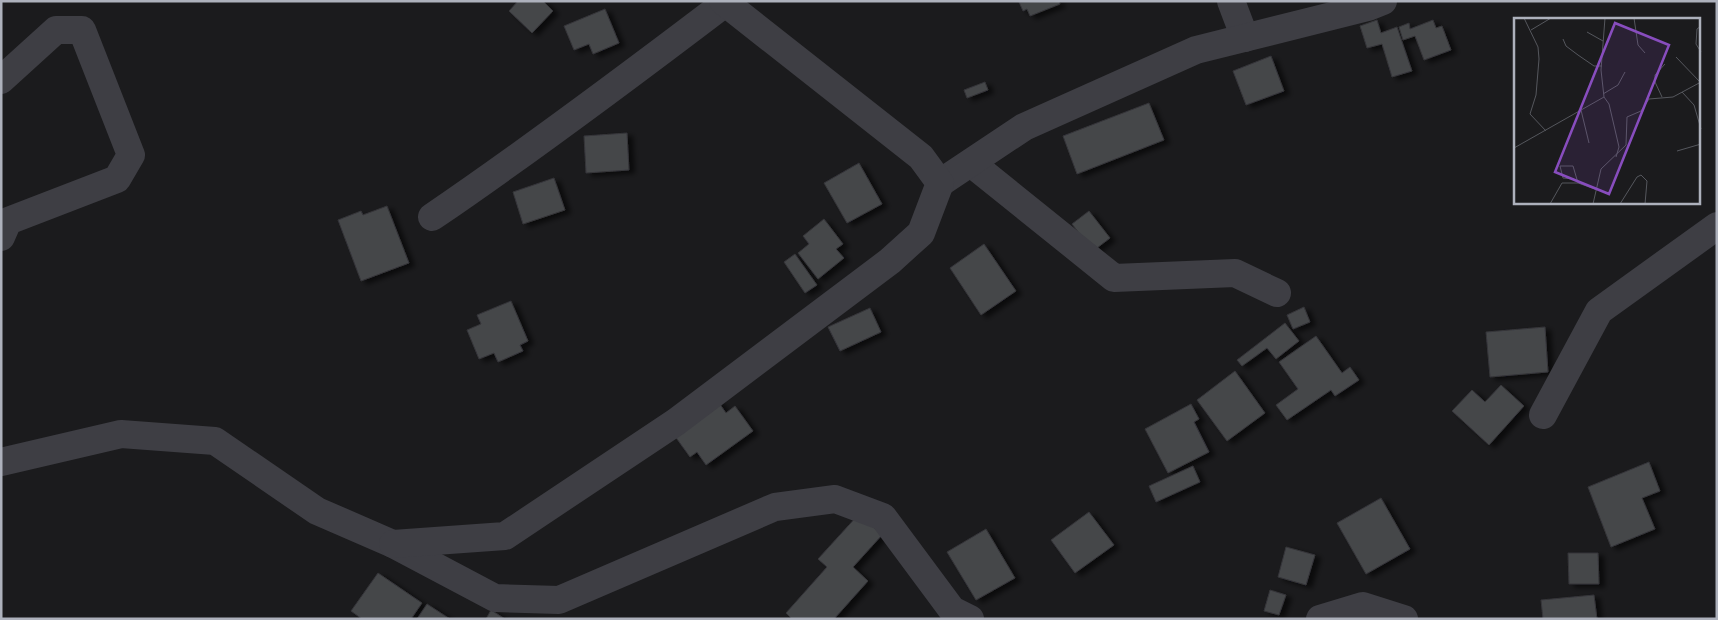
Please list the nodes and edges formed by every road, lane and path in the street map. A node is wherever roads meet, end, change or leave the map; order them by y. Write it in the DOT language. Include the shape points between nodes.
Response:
graph roads {
  1 [pos="1231,1"];
  2 [pos="1383,1"];
  3 [pos="724,2"];
  4 [pos="1245,38"];
  5 [pos="1,80"];
  6 [pos="970,163"];
  7 [pos="940,183"];
  8 [pos="432,217"];
  9 [pos="4,221"];
  10 [pos="1717,226"];
  11 [pos="1277,293"];
  12 [pos="1543,415"];
  13 [pos="1,462"];
  14 [pos="393,544"];
  15 [pos="970,619"];
  16 [pos="1320,619"];
  17 [pos="1404,619"];
  1 -- 4 [label="street"];
  2 -- 4 [label="street"];
  3 -- 7 [label="street" via="921,157"];
  3 -- 8 [label="street" via="598,99"];
  4 -- 6 [label="street" via="1196,50 1024,126"];
  5 -- 9 [label="street" via="56,30 82,30 131,155 117,180"];
  6 -- 7 [label="street"];
  6 -- 11 [label="street" via="1114,278 1235,273"];
  7 -- 14 [label="street" via="920,233 890,261 676,422 505,536"];
  10 -- 12 [label="street" via="1599,311"];
  13 -- 14 [label="street" via="121,434 215,441 317,511"];
  14 -- 15 [label="street" via="494,598 559,600 775,507 834,499 883,517 952,610"];
  16 -- 17 [label="street" via="1363,606"];
}
